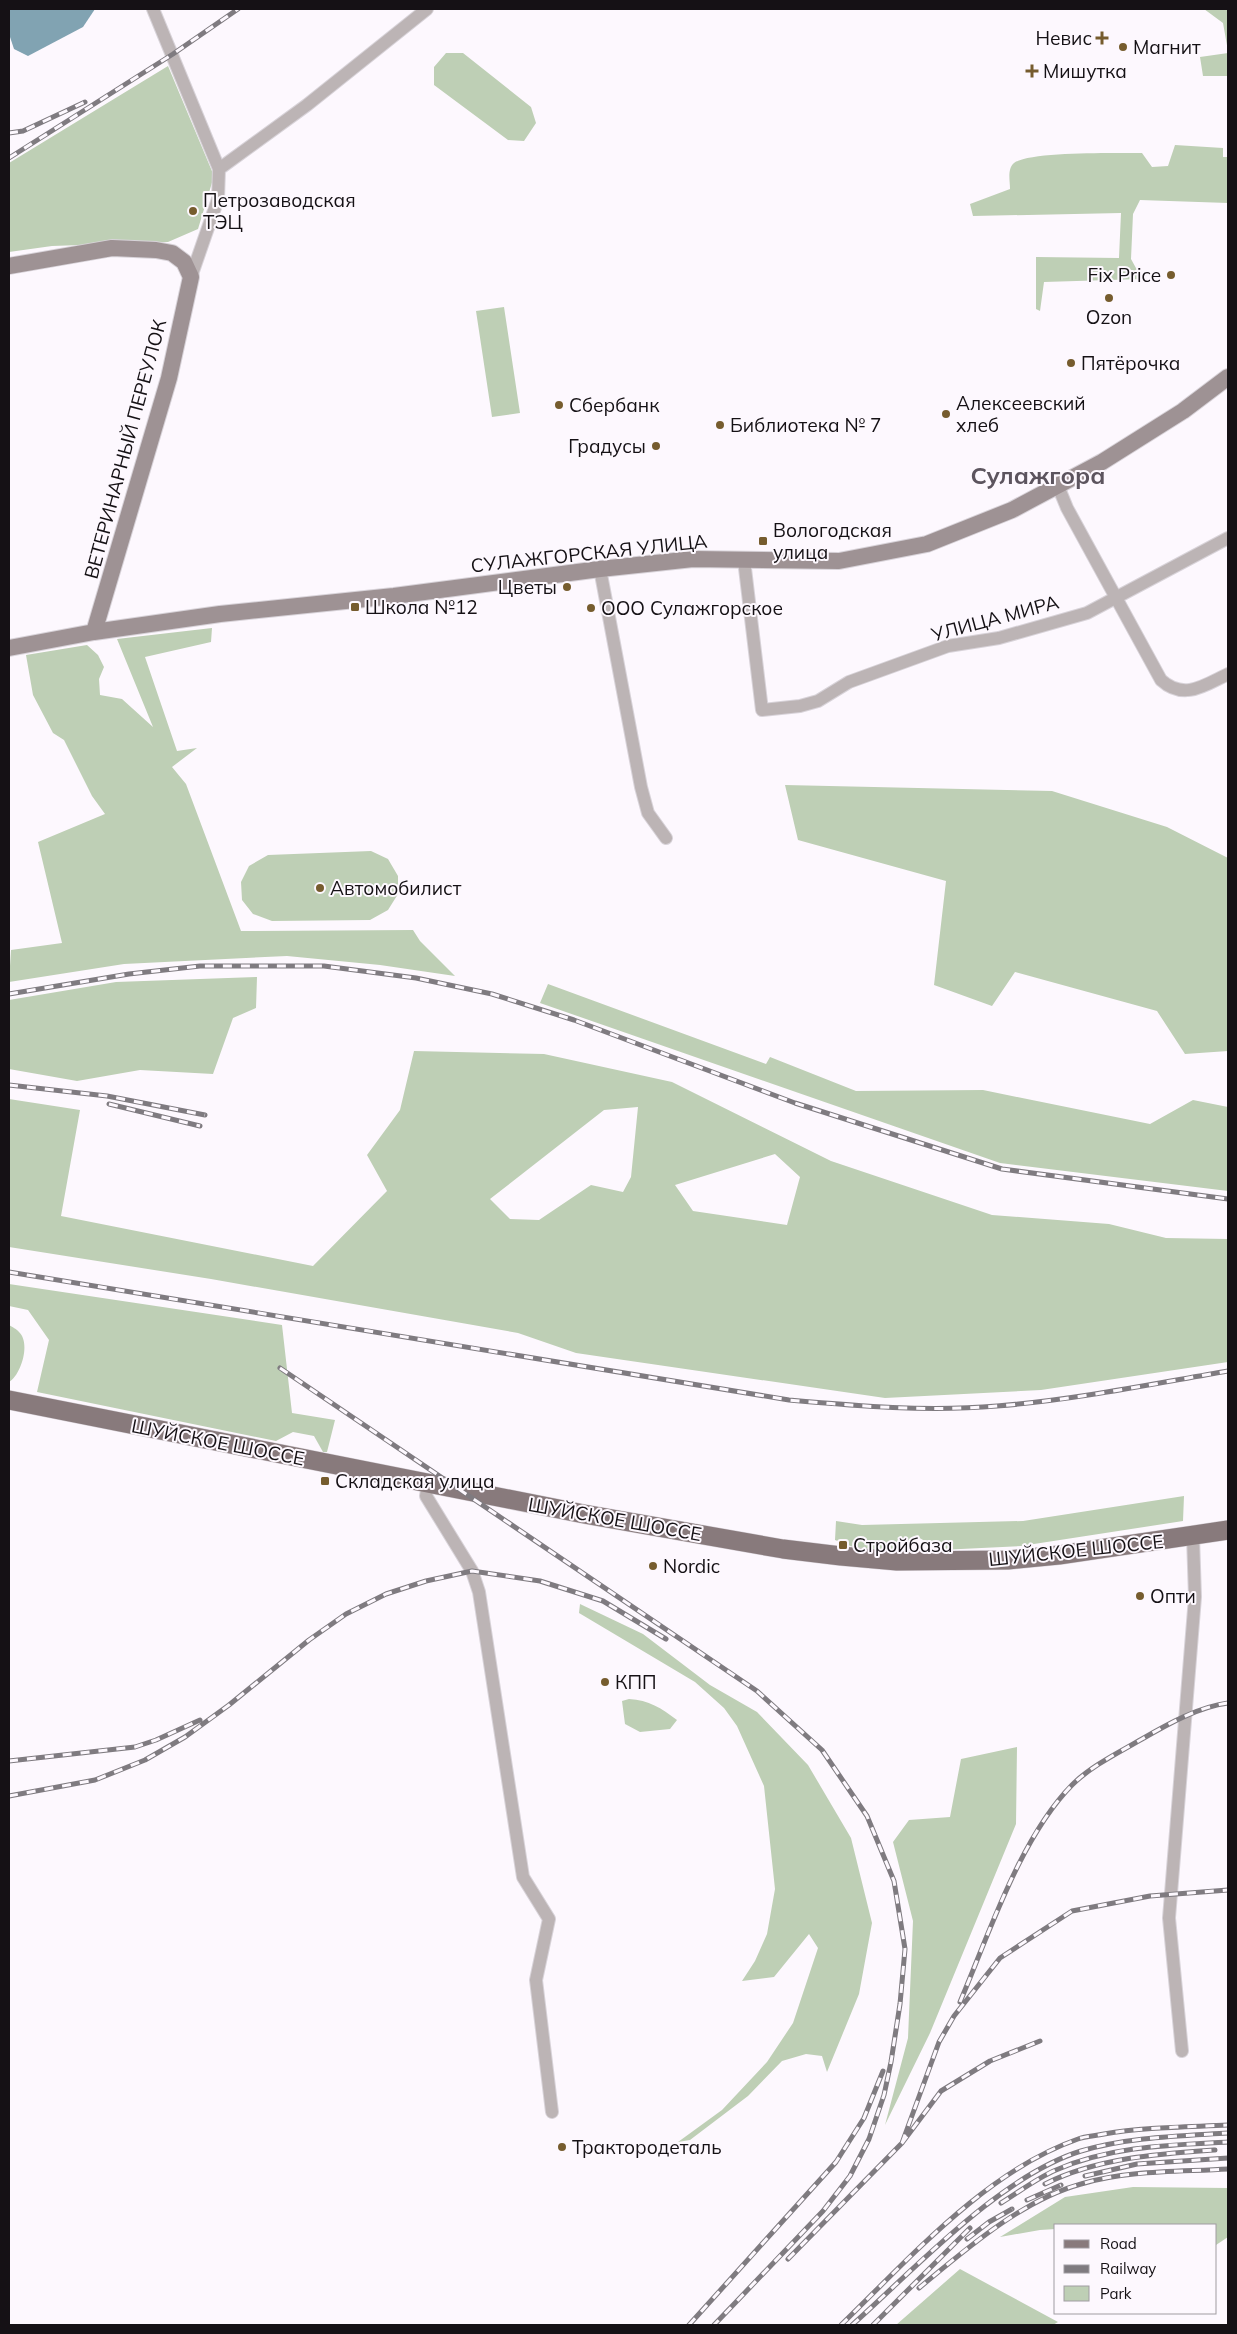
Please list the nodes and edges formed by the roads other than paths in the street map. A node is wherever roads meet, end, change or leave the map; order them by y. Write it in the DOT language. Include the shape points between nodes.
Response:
graph roads {
  1 [pos="153,9"];
  2 [pos="427,9"];
  3 [pos="220,169"];
  4 [pos="9,266"];
  5 [pos="191,277"];
  6 [pos="1228,377"];
  7 [pos="1058,486"];
  8 [pos="1228,538"];
  9 [pos="744,560"];
  10 [pos="600,569"];
  11 [pos="1116,596"];
  12 [pos="94,632"];
  13 [pos="9,648"];
  14 [pos="1228,674"];
  15 [pos="666,838"];
  16 [pos="9,1400"];
  17 [pos="428,1484"];
  18 [pos="1228,1530"];
  19 [pos="1193,1537"];
  20 [pos="1182,2051"];
  21 [pos="552,2112"];
  1 -- 3 [label="street"];
  2 -- 3 [label="street" via="307,105"];
  3 -- 5 [label="street" via="218,199"];
  4 -- 5 [label="main road" via="112,248 156,250 172,253 184,262"];
  5 -- 12 [label="main road, ВЕТЕРИНАРНЫЙ ПЕРЕУЛОК" via="168,378"];
  6 -- 7 [label="main road, СУЛАЖГОРСКАЯ УЛИЦА" via="1140,439"];
  7 -- 9 [label="main road, СУЛАЖГОРСКАЯ УЛИЦА" via="1012,510 927,544 839,561"];
  7 -- 11 [label="street"];
  8 -- 11 [label="street, УЛИЦА МИРА"];
  9 -- 10 [label="main road, СУЛАЖГОРСКАЯ УЛИЦА" via="692,559"];
  9 -- 11 [label="street, УЛИЦА МИРА" via="762,710 818,701 849,682 948,646 999,638 1048,625 1087,613"];
  10 -- 12 [label="main road, СУЛАЖГОРСКАЯ УЛИЦА"];
  10 -- 15 [label="street" via="641,787 648,813"];
  11 -- 14 [label="street" via="1161,680 1170,688 1188,691"];
  12 -- 13 [label="main road, СУЛАЖГОРСКАЯ УЛИЦА"];
  16 -- 17 [label="main road, ШУЙСКОЕ ШОССЕ"];
  17 -- 19 [label="main road, ШУЙСКОЕ ШОССЕ" via="783,1549 897,1561 1059,1556"];
  17 -- 21 [label="street" via="426,1496 472,1571 479,1592 523,1877 549,1919 536,1980"];
  18 -- 19 [label="main road, ШУЙСКОЕ ШОССЕ"];
  19 -- 20 [label="street" via="1195,1597 1169,1918"];
}
